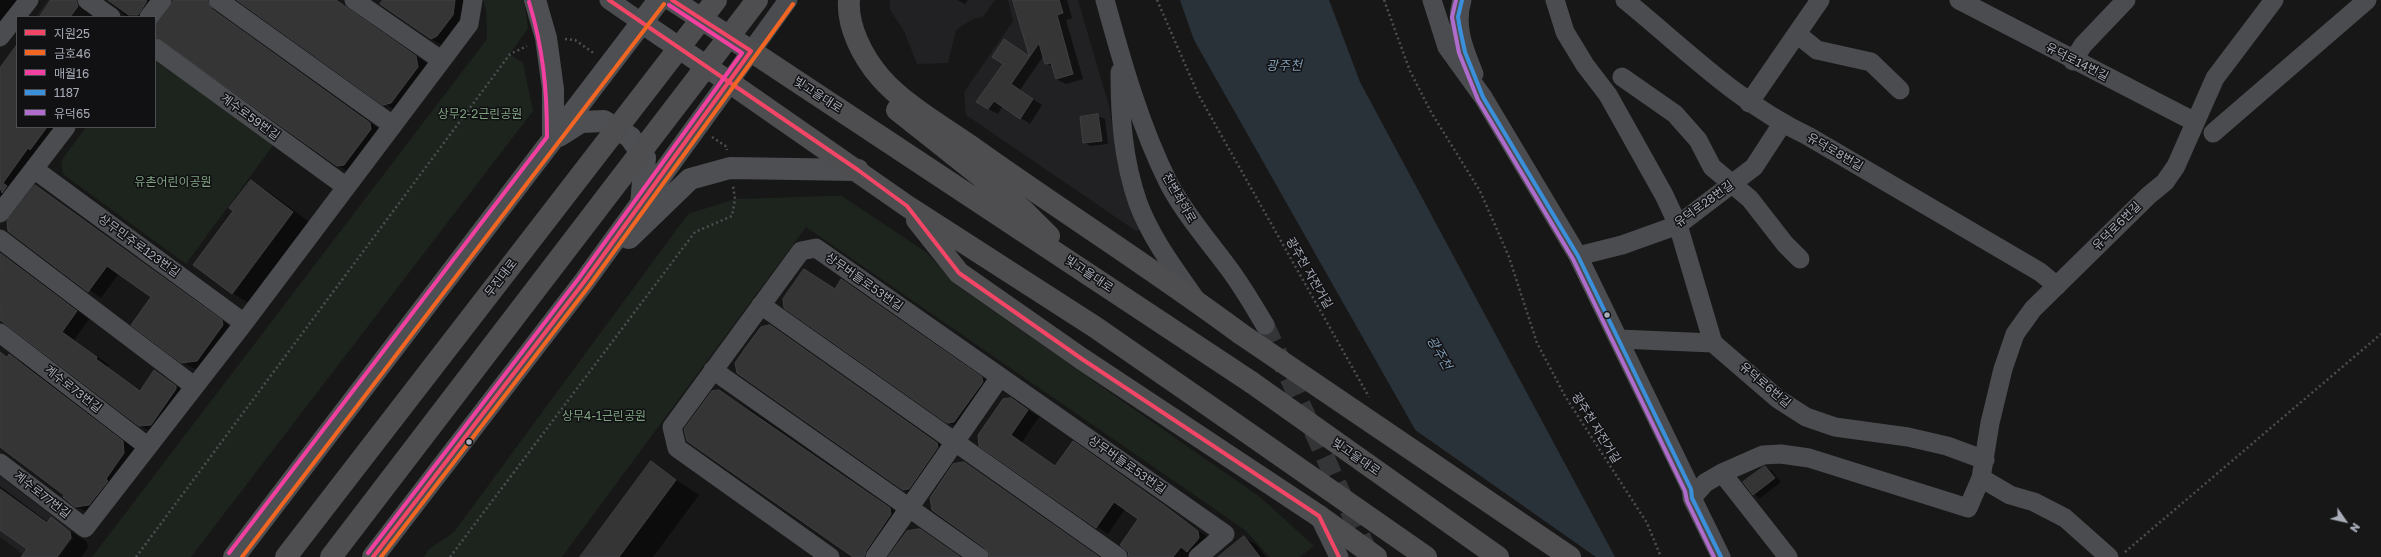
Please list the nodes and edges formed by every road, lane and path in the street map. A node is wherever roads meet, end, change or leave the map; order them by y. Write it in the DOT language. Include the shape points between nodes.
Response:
graph roads {
  1 [pos="29,0"];
  2 [pos="87,0"];
  3 [pos="162,0"];
  4 [pos="218,0"];
  5 [pos="354,0"];
  6 [pos="473,0"];
  7 [pos="535,0"];
  8 [pos="608,0"];
  9 [pos="658,0"];
  10 [pos="672,0"];
  11 [pos="716,0"];
  12 [pos="757,0"];
  13 [pos="788,0"];
  14 [pos="837,0"];
  15 [pos="849,0"];
  16 [pos="1105,0"];
  17 [pos="1157,0"];
  18 [pos="1384,0"];
  19 [pos="1432,0"];
  20 [pos="1462,0"];
  21 [pos="1555,0"];
  22 [pos="1625,0"];
  23 [pos="1820,0"];
  24 [pos="2126,0"];
  25 [pos="2274,0"];
  26 [pos="2367,0"];
  27 [pos="1968,2"];
  28 [pos="16,16"];
  29 [pos="110,16"];
  30 [pos="150,16"];
  31 [pos="16,17"];
  32 [pos="641,22"];
  33 [pos="1797,34"];
  34 [pos="0,37"];
  35 [pos="546,38"];
  36 [pos="156,49"];
  37 [pos="751,51"];
  38 [pos="1120,56"];
  39 [pos="441,60"];
  40 [pos="2073,61"];
  41 [pos="609,64"];
  42 [pos="1622,77"];
  43 [pos="729,82"];
  44 [pos="1900,90"];
  45 [pos="1483,97"];
  46 [pos="1750,103"];
  47 [pos="2195,122"];
  48 [pos="391,124"];
  49 [pos="1782,124"];
  50 [pos="696,126"];
  51 [pos="65,128"];
  52 [pos="2213,133"];
  53 [pos="553,139"];
  54 [pos="34,168"];
  55 [pos="730,168"];
  56 [pos="858,170"];
  57 [pos="1732,184"];
  58 [pos="345,186"];
  59 [pos="641,205"];
  60 [pos="907,206"];
  61 [pos="0,214"];
  62 [pos="1678,225"];
  63 [pos="0,239"];
  64 [pos="1578,256"];
  65 [pos="1800,259"];
  66 [pos="1082,269"];
  67 [pos="584,282"];
  68 [pos="2057,286"];
  69 [pos="1196,300"];
  70 [pos="761,305"];
  71 [pos="244,323"];
  72 [pos="1265,325"];
  73 [pos="0,333"];
  74 [pos="2381,334"];
  75 [pos="1619,339"];
  76 [pos="1713,343"];
  77 [pos="713,370"];
  78 [pos="1000,377"];
  79 [pos="194,386"];
  80 [pos="1371,401"];
  81 [pos="955,443"];
  82 [pos="147,446"];
  83 [pos="0,463"];
  84 [pos="1983,469"];
  85 [pos="1722,473"];
  86 [pos="1692,498"];
  87 [pos="910,508"];
  88 [pos="1320,516"];
  89 [pos="136,557"];
  90 [pos="234,557"];
  91 [pos="286,557"];
  92 [pos="330,557"];
  93 [pos="373,557"];
  94 [pos="450,557"];
  95 [pos="830,557"];
  96 [pos="875,557"];
  97 [pos="979,557"];
  98 [pos="1118,557"];
  99 [pos="1198,557"];
  100 [pos="1339,557"];
  101 [pos="1376,557"];
  102 [pos="1426,557"];
  103 [pos="1498,557"];
  104 [pos="1570,557"];
  105 [pos="1661,557"];
  106 [pos="1721,557"];
  107 [pos="1788,557"];
  108 [pos="2109,557"];
  109 [pos="2119,557"];
  1 -- 28 [label="street"];
  2 -- 29 [label="street"];
  3 -- 30 [label="street"];
  4 -- 48 [label="street"];
  5 -- 39 [label="street"];
  6 -- 39 [label="street" via="469,24"];
  7 -- 35 [label="main road"];
  8 -- 32 [label="street"];
  9 -- 32 [label="main road"];
  10 -- 37 [label="main road, 빛고을대로"];
  11 -- 91 [label="highway, 무진대로, bridge"];
  12 -- 92 [label="highway, bridge"];
  13 -- 37 [label="street"];
  14 -- 66 [label="highway" via="841,31 850,55 867,81 890,105 1023,210"];
  15 -- 69 [label="highway" via="854,33 866,59 900,96 1021,182"];
  16 -- 38 [label="street, 천변좌하로"];
  17 -- 80 [label="path, 광주천 자전거길" via="1198,94"];
  18 -- 105 [label="path, 광주천 자전거길" via="1410,71 1431,112 1480,191 1509,257 1537,343 1565,396 1647,523"];
  19 -- 45 [label="street" via="1447,47"];
  20 -- 45 [label="street" via="1458,17 1460,29 1465,52"];
  21 -- 62 [label="street" via="1565,32 1585,65 1608,95"];
  22 -- 46 [label="street, 유덕로8번길"];
  23 -- 33 [label="street"];
  24 -- 40 [label="street" via="2083,45"];
  25 -- 47 [label="street, 유덕로6번길" via="2215,78"];
  26 -- 52 [label="street"];
  27 -- 40 [label="street, 유덕로14번길"];
  31 -- 34 [label="street"];
  32 -- 41 [label="main road"];
  32 -- 43 [label="main road"];
  33 -- 44 [label="street" via="1817,50 1871,62"];
  33 -- 46 [label="street"];
  35 -- 41 [label="path" via="575,40"];
  35 -- 53 [label="main road" via="554,89"];
  35 -- 89 [label="path" via="510,54"];
  36 -- 58 [label="street, 계수로59번길"];
  37 -- 43 [label="street"];
  37 -- 66 [label="highway, 빛고을대로"];
  38 -- 69 [label="street, 천변좌하로" via="1120,118 1138,204 1161,249"];
  38 -- 72 [label="street, 천변좌하로" via="1147,134 1170,184 1195,226 1228,267"];
  39 -- 48 [label="street"];
  40 -- 47 [label="street, 유덕로14번길"];
  41 -- 53 [label="main road"];
  42 -- 57 [label="street" via="1675,114 1698,140 1712,167"];
  43 -- 50 [label="main road"];
  43 -- 56 [label="highway"];
  45 -- 64 [label="street"];
  46 -- 49 [label="street, 유덕로8번길"];
  47 -- 68 [label="street, 유덕로6번길" via="2186,148 2165,182"];
  48 -- 58 [label="street"];
  49 -- 57 [label="street, 유덕로28번길" via="1754,167"];
  49 -- 68 [label="street, 유덕로8번길" via="1808,136 2040,272"];
  50 -- 55 [label="path" via="727,147"];
  50 -- 59 [label="main road"];
  51 -- 54 [label="street"];
  53 -- 59 [label="main road" via="581,122 604,121 630,137 645,158"];
  53 -- 90 [label="main road"];
  54 -- 61 [label="street"];
  54 -- 71 [label="street, 상무민주로123번길"];
  55 -- 56 [label="main road"];
  55 -- 67 [label="main road" via="690,179"];
  55 -- 94 [label="path" via="735,199 732,216 694,232"];
  56 -- 60 [label="highway"];
  57 -- 62 [label="street, 유덕로28번길"];
  57 -- 65 [label="street" via="1750,199"];
  58 -- 71 [label="street"];
  59 -- 67 [label="main road"];
  60 -- 88 [label="highway" via="959,273 1082,359"];
  60 -- 102 [label="highway, bridge" via="1095,327"];
  62 -- 64 [label="street, 유덕로28번길" via="1622,245"];
  62 -- 76 [label="street"];
  63 -- 79 [label="street"];
  64 -- 75 [label="street"];
  66 -- 103 [label="highway, 빛고을대로, bridge" via="1251,382"];
  67 -- 93 [label="main road"];
  68 -- 84 [label="street, 유덕로6번길" via="2033,309 2015,334 1990,423"];
  69 -- 104 [label="highway, bridge" via="1241,334"];
  70 -- 77 [label="street, 상무버들로53번길"];
  70 -- 78 [label="street, 상무버들로53번길" via="801,250 816,248"];
  70 -- 81 [label="street"];
  71 -- 79 [label="street"];
  73 -- 82 [label="street, 계수로73번길"];
  74 -- 109 [label="path"];
  75 -- 76 [label="street"];
  75 -- 86 [label="street" via="1691,489"];
  76 -- 84 [label="street, 유덕로6번길" via="1778,399 1806,417 1835,427 1908,437 1946,446"];
  77 -- 87 [label="street"];
  77 -- 95 [label="street, 상무버들로53번길" via="672,427 677,448"];
  78 -- 81 [label="street"];
  78 -- 99 [label="street, 상무버들로53번길" via="1225,534"];
  79 -- 82 [label="street"];
  81 -- 87 [label="street"];
  81 -- 98 [label="street"];
  82 -- 83 [label="street, 계수로77번길" via="85,528"];
  84 -- 85 [label="street" via="1968,508 1828,464 1790,455 1763,455"];
  84 -- 108 [label="street, 유덕로6번길" via="2001,491 2034,502 2065,518"];
  85 -- 86 [label="street" via="1704,483"];
  85 -- 107 [label="street"];
  86 -- 106 [label="street"];
  87 -- 96 [label="street"];
  87 -- 97 [label="street"];
  88 -- 100 [label="street"];
  88 -- 101 [label="highway, bridge"];
}
